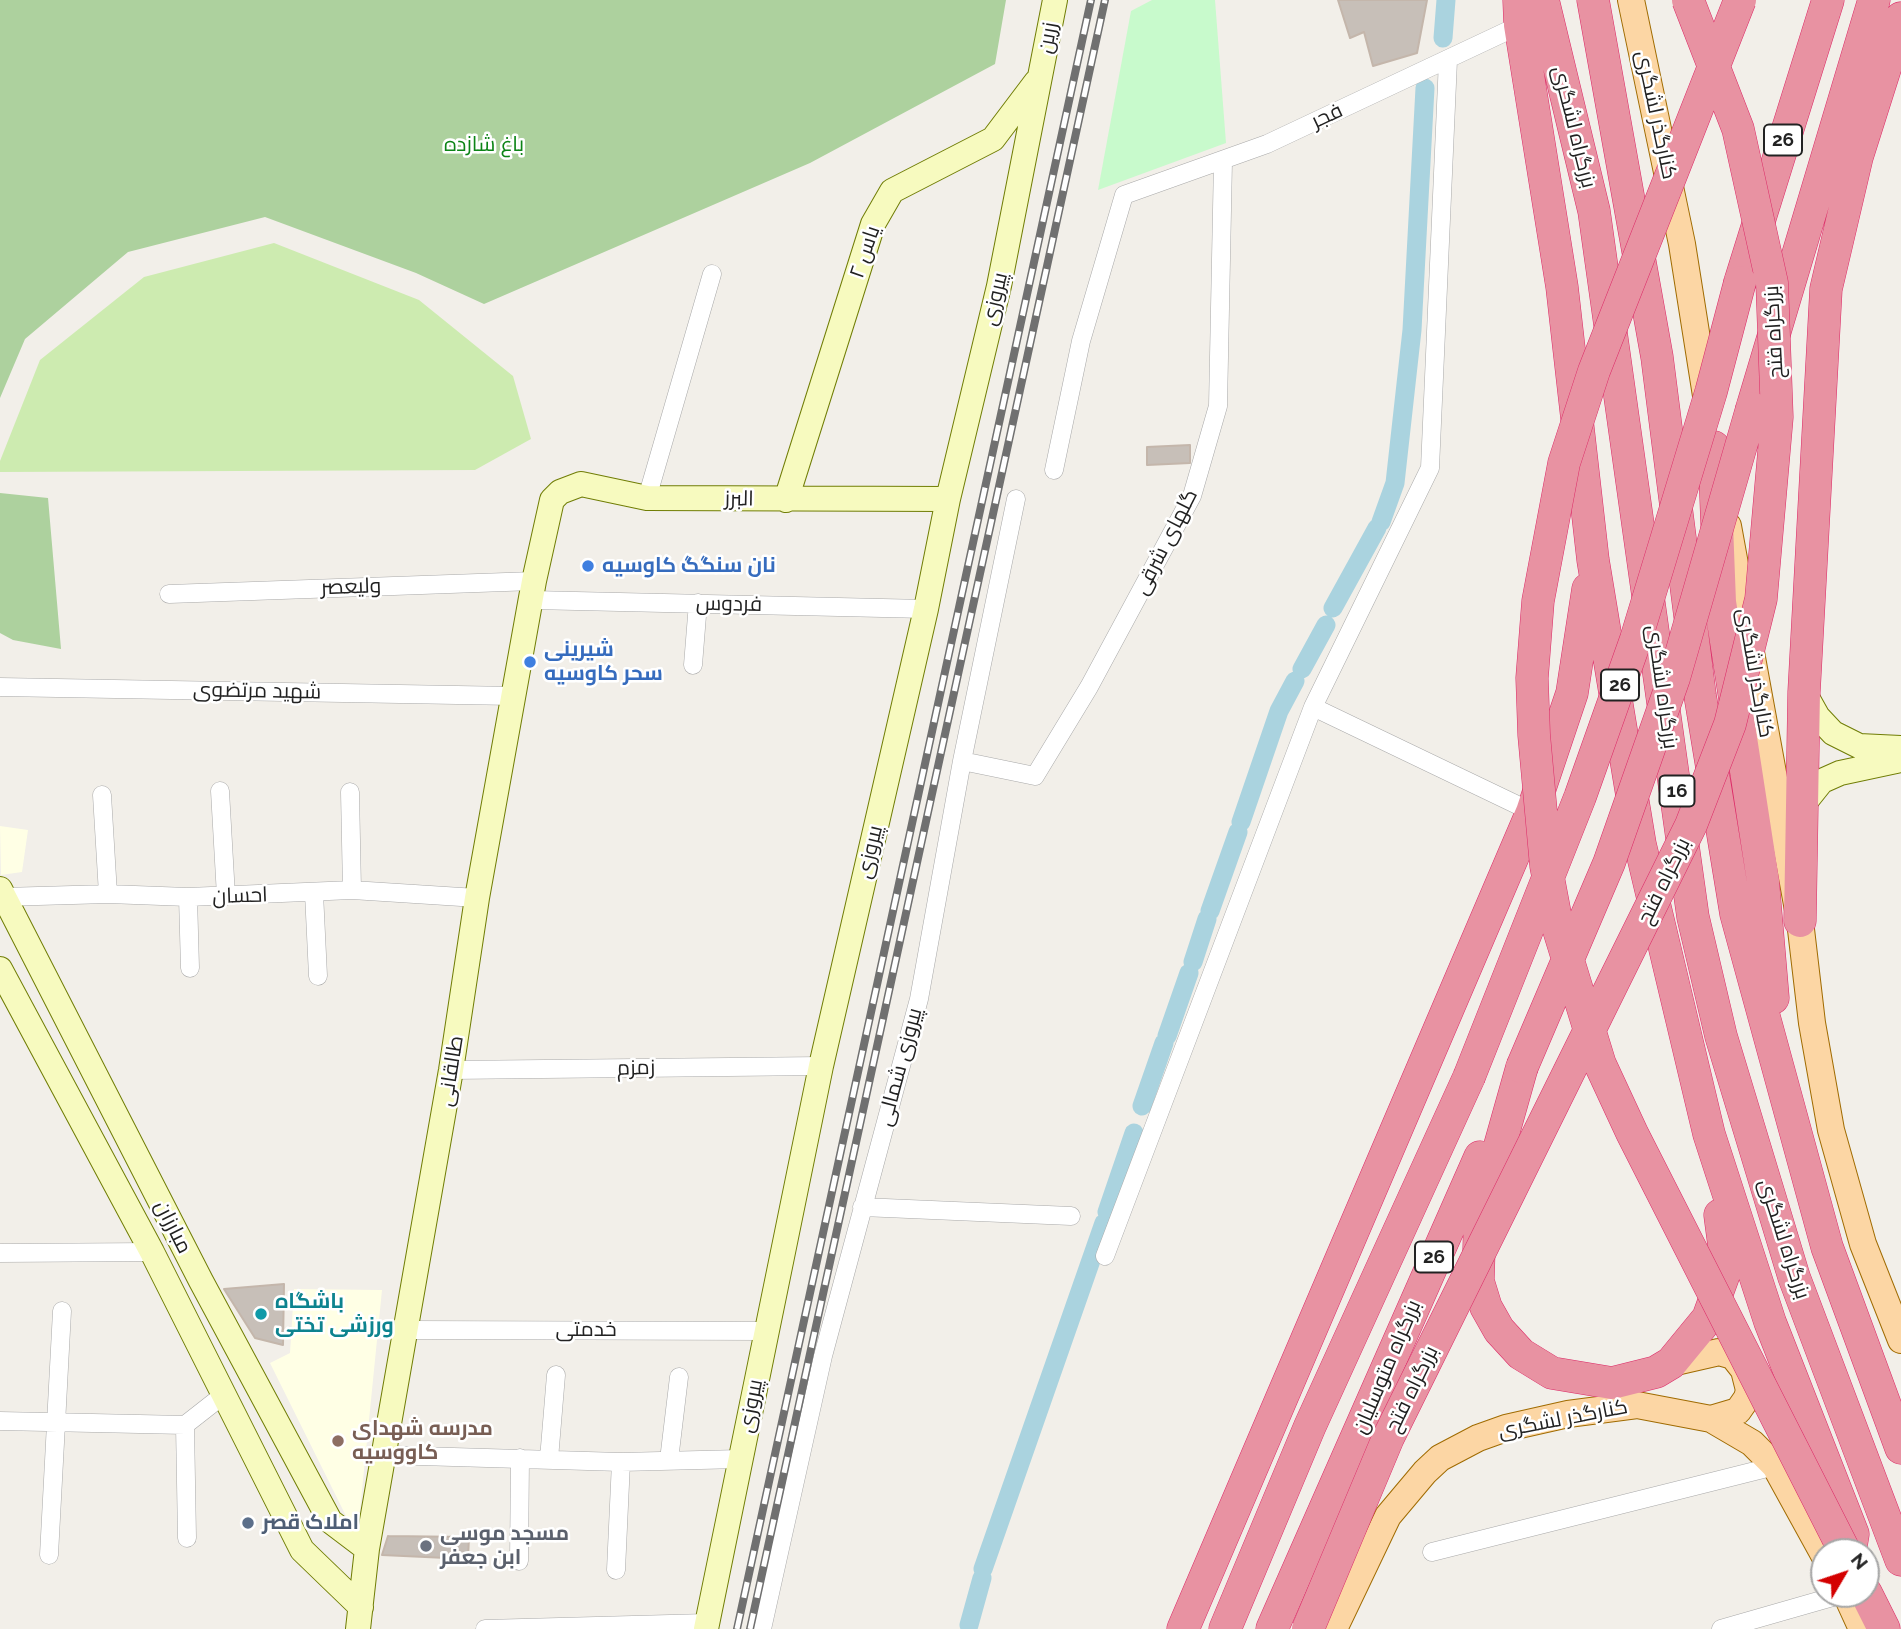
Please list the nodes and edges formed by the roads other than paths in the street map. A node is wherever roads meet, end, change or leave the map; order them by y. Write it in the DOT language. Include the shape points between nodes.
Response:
graph roads {
  1 [pos="1055,0"];
  2 [pos="1543,0"];
  3 [pos="1592,0"];
  4 [pos="1631,0"];
  5 [pos="1688,0"];
  6 [pos="1740,0"];
  7 [pos="1820,0"];
  8 [pos="1828,0"];
  9 [pos="1874,0"];
  10 [pos="1519,13"];
  11 [pos="1901,18"];
  12 [pos="1815,37"];
  13 [pos="1448,60"];
  14 [pos="1041,76"];
  15 [pos="1223,161"];
  16 [pos="712,274"];
  17 [pos="1714,447"];
  18 [pos="1054,470"];
  19 [pos="647,498"];
  20 [pos="948,499"];
  21 [pos="1016,499"];
  22 [pos="786,500"];
  23 [pos="548,514"];
  24 [pos="1593,560"];
  25 [pos="533,590"];
  26 [pos="169,594"];
  27 [pos="698,603"];
  28 [pos="926,608"];
  29 [pos="693,665"];
  30 [pos="0,687"];
  31 [pos="1804,692"];
  32 [pos="514,696"];
  33 [pos="1313,707"];
  34 [pos="1901,748"];
  35 [pos="1901,760"];
  36 [pos="962,761"];
  37 [pos="220,790"];
  38 [pos="350,792"];
  39 [pos="102,795"];
  40 [pos="1802,806"];
  41 [pos="1532,812"];
  42 [pos="352,890"];
  43 [pos="314,893"];
  44 [pos="1,894"];
  45 [pos="108,894"];
  46 [pos="226,896"];
  47 [pos="188,897"];
  48 [pos="477,898"];
  49 [pos="1801,921"];
  50 [pos="190,968"];
  51 [pos="0,969"];
  52 [pos="318,975"];
  53 [pos="821,1066"];
  54 [pos="1522,1067"];
  55 [pos="451,1070"];
  56 [pos="1781,1083"];
  57 [pos="1709,1134"];
  58 [pos="862,1207"];
  59 [pos="1071,1216"];
  60 [pos="152,1252"];
  61 [pos="0,1253"];
  62 [pos="1105,1256"];
  63 [pos="62,1311"];
  64 [pos="407,1330"];
  65 [pos="766,1331"];
  66 [pos="1901,1340"];
  67 [pos="1671,1363"];
  68 [pos="556,1375"];
  69 [pos="679,1377"];
  70 [pos="222,1396"];
  71 [pos="1711,1419"];
  72 [pos="0,1421"];
  73 [pos="55,1422"];
  74 [pos="185,1425"];
  75 [pos="1901,1448"];
  76 [pos="386,1455"];
  77 [pos="520,1458"];
  78 [pos="549,1459"];
  79 [pos="740,1459"];
  80 [pos="669,1460"];
  81 [pos="621,1462"];
  82 [pos="1774,1466"];
  83 [pos="330,1521"];
  84 [pos="187,1538"];
  85 [pos="1814,1538"];
  86 [pos="1841,1538"];
  87 [pos="1852,1538"];
  88 [pos="367,1549"];
  89 [pos="302,1550"];
  90 [pos="1432,1552"];
  91 [pos="49,1555"];
  92 [pos="1901,1560"];
  93 [pos="519,1561"];
  94 [pos="616,1570"];
  95 [pos="1856,1608"];
  96 [pos="359,1618"];
  97 [pos="707,1626"];
  98 [pos="485,1629"];
  99 [pos="762,1629"];
  100 [pos="1183,1629"];
  101 [pos="1225,1629"];
  102 [pos="1272,1629"];
  103 [pos="1308,1629"];
  104 [pos="1334,1629"];
  105 [pos="1721,1629"];
  1 -- 14 [label="street, زرین"];
  2 -- 92 [label="highway, بزرگراه لشگری / 16" via="1594,211 1693,917 1721,1036 1794,1277"];
  3 -- 56 [label="highway, بزرگراه لشگری / 16" via="1657,357 1700,695 1736,914"];
  4 -- 17 [label="main road, کنارگذر لشگری" via="1682,244"];
  5 -- 103 [label="highway, بزرگراه فتح, bridge" via="1738,129 1772,283 1777,417 1761,599 1730,724 1691,825 1388,1438"];
  6 -- 86 [label="highway, bridge" via="1594,371 1564,463 1538,601 1532,678 1534,735 1546,866 1557,924 1600,1064"];
  7 -- 12 [label="highway"];
  8 -- 12 [label="highway, 26"];
  9 -- 54 [label="highway, 26, bridge" via="1674,678 1609,863"];
  10 -- 13 [label="street, فجر"];
  10 -- 24 [label="highway" via="1562,287"];
  11 -- 31 [label="highway" via="1857,157 1826,289"];
  12 -- 101 [label="highway, بزرگراه متوسلیان / 26, bridge" via="1636,639 1580,797 1468,1077 1310,1426"];
  13 -- 15 [label="street, فجر"];
  13 -- 33 [label="street" via="1430,468"];
  14 -- 20 [label="street, پیروزی" via="999,286"];
  14 -- 22 [label="street, یاس ۲" via="993,139 892,191 873,224"];
  15 -- 18 [label="street, فجر" via="1129,192 1121,200 1085,328"];
  15 -- 36 [label="street, گلهای شرقی" via="1218,405 1192,496 1037,773 1030,777"];
  16 -- 19 [label="street"];
  17 -- 49 [label="main road, کنارگذر لشگری"];
  17 -- 56 [label="highway" via="1720,602 1763,881"];
  19 -- 22 [label="street, البرز"];
  19 -- 23 [label="street, البرز" via="581,484 560,492"];
  20 -- 22 [label="street, البرز"];
  20 -- 28 [label="street, پیروزی"];
  21 -- 36 [label="street, پیروزی شمالی"];
  23 -- 25 [label="street, طالقانی"];
  24 -- 41 [label="highway" via="1572,693"];
  24 -- 57 [label="highway" via="1640,844"];
  25 -- 26 [label="street, ولیعصر"];
  25 -- 27 [label="street, فردوس"];
  25 -- 32 [label="street, طالقانی"];
  27 -- 28 [label="street, فردوس"];
  27 -- 29 [label="street"];
  28 -- 53 [label="street, پیروزی"];
  30 -- 32 [label="street, شهید مرتضوی"];
  31 -- 34 [label="street" via="1833,733 1859,746"];
  31 -- 40 [label="highway"];
  32 -- 48 [label="street, طالقانی"];
  33 -- 41 [label="street"];
  33 -- 62 [label="street"];
  35 -- 40 [label="street" via="1822,781"];
  36 -- 58 [label="street, پیروزی شمالی" via="919,999"];
  37 -- 46 [label="street"];
  38 -- 42 [label="street"];
  39 -- 45 [label="street"];
  40 -- 49 [label="highway"];
  41 -- 100 [label="highway"];
  42 -- 43 [label="street, احسان"];
  42 -- 48 [label="street, احسان"];
  43 -- 46 [label="street, احسان"];
  43 -- 52 [label="street"];
  44 -- 45 [label="street, احسان"];
  44 -- 83 [label="street, مبارزان"];
  45 -- 47 [label="street, احسان"];
  46 -- 47 [label="street, احسان"];
  47 -- 50 [label="street"];
  48 -- 55 [label="street, طالقانی"];
  49 -- 66 [label="main road, کنارگذر لشگری" via="1812,1023 1831,1129 1863,1244"];
  51 -- 60 [label="street, مبارزان"];
  53 -- 55 [label="street, زمزم"];
  53 -- 65 [label="street, پیروزی"];
  54 -- 67 [label="highway" via="1479,1216 1478,1280 1486,1307 1521,1354 1552,1373 1612,1383 1656,1372"];
  54 -- 102 [label="highway, بزرگراه متوسلیان / 26"];
  55 -- 64 [label="street, طالقانی"];
  56 -- 75 [label="highway, بزرگراه لشگری / 16" via="1827,1247"];
  57 -- 67 [label="highway" via="1724,1274 1708,1318"];
  57 -- 87 [label="highway" via="1770,1322"];
  58 -- 59 [label="street"];
  58 -- 99 [label="street, پیروزی شمالی" via="823,1356"];
  60 -- 61 [label="street"];
  60 -- 70 [label="street, مبارزان"];
  63 -- 73 [label="street"];
  64 -- 65 [label="street, خدمتی"];
  64 -- 76 [label="street, طالقانی"];
  65 -- 79 [label="street, پیروزی"];
  67 -- 71 [label="main road" via="1719,1352 1733,1356 1744,1370 1747,1398 1738,1411"];
  68 -- 78 [label="street"];
  69 -- 80 [label="street"];
  70 -- 74 [label="street"];
  70 -- 89 [label="street, مبارزان"];
  71 -- 82 [label="main road, کنارگذر لشگری" via="1752,1443"];
  71 -- 104 [label="main road, کنارگذر لشگری" via="1637,1405 1568,1414 1506,1428 1440,1458 1388,1516"];
  72 -- 73 [label="street"];
  73 -- 74 [label="street"];
  73 -- 91 [label="street"];
  74 -- 84 [label="street"];
  76 -- 77 [label="street"];
  76 -- 88 [label="street, طالقانی"];
  77 -- 78 [label="street"];
  77 -- 93 [label="street"];
  78 -- 81 [label="street"];
  79 -- 80 [label="street"];
  79 -- 97 [label="street, پیروزی"];
  80 -- 81 [label="street"];
  81 -- 94 [label="street"];
  82 -- 85 [label="main road, کنارگذر لشگری"];
  82 -- 90 [label="street"];
  83 -- 88 [label="street, مبارزان"];
  83 -- 89 [label="street"];
  88 -- 96 [label="street, طالقانی"];
  89 -- 96 [label="street, مبارزان"];
  95 -- 105 [label="street"];
  97 -- 98 [label="street"];
}
